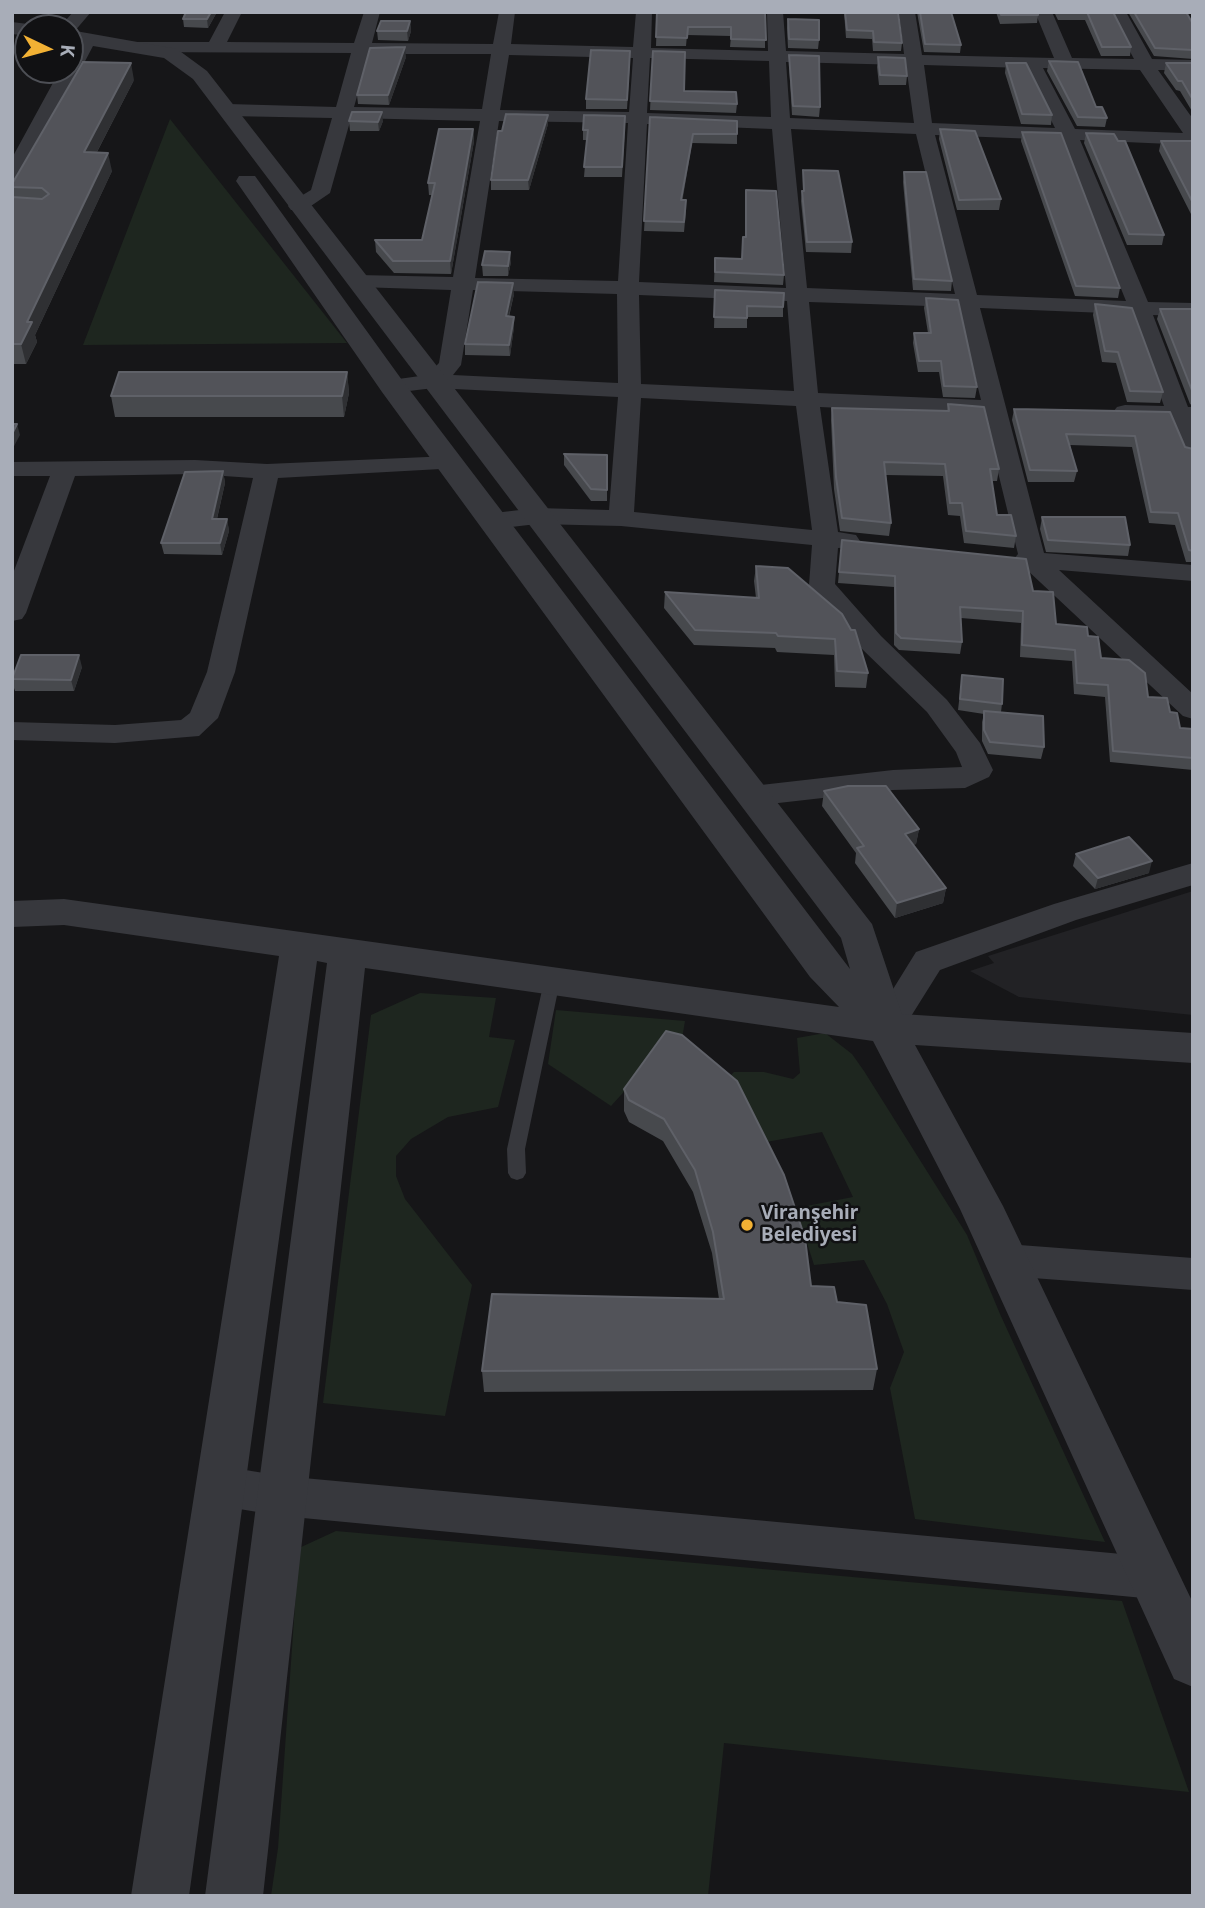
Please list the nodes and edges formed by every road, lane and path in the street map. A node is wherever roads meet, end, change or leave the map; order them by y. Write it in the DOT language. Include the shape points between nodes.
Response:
graph roads {
  1 [pos="234,12"];
  2 [pos="372,12"];
  3 [pos="507,12"];
  4 [pos="644,12"];
  5 [pos="775,12"];
  6 [pos="907,12"];
  7 [pos="1043,12"];
  8 [pos="1117,12"];
  9 [pos="84,36"];
  10 [pos="130,47"];
  11 [pos="215,48"];
  12 [pos="360,48"];
  13 [pos="499,49"];
  14 [pos="642,52"];
  15 [pos="776,56"];
  16 [pos="916,60"];
  17 [pos="1031,63"];
  18 [pos="1065,64"];
  19 [pos="1146,65"];
  20 [pos="1193,65"];
  21 [pos="53,84"];
  22 [pos="228,110"];
  23 [pos="343,112"];
  24 [pos="489,115"];
  25 [pos="638,118"];
  26 [pos="781,125"];
  27 [pos="924,130"];
  28 [pos="1193,133"];
  29 [pos="1069,136"];
  30 [pos="1193,139"];
  31 [pos="12,180"];
  32 [pos="298,206"];
  33 [pos="358,281"];
  34 [pos="464,282"];
  35 [pos="628,288"];
  36 [pos="799,296"];
  37 [pos="966,300"];
  38 [pos="1139,307"];
  39 [pos="1193,310"];
  40 [pos="434,381"];
  41 [pos="392,386"];
  42 [pos="630,393"];
  43 [pos="807,400"];
  44 [pos="994,409"];
  45 [pos="1020,409"];
  46 [pos="1099,412"];
  47 [pos="1185,414"];
  48 [pos="1193,452"];
  49 [pos="450,463"];
  50 [pos="12,469"];
  51 [pos="65,469"];
  52 [pos="267,471"];
  53 [pos="537,516"];
  54 [pos="621,518"];
  55 [pos="494,521"];
  56 [pos="826,539"];
  57 [pos="867,544"];
  58 [pos="1006,558"];
  59 [pos="1033,561"];
  60 [pos="1193,573"];
  61 [pos="12,612"];
  62 [pos="1193,709"];
  63 [pos="12,731"];
  64 [pos="752,796"];
  65 [pos="1193,874"];
  66 [pos="12,914"];
  67 [pos="300,945"];
  68 [pos="348,952"];
  69 [pos="552,981"];
  70 [pos="886,1028"];
  71 [pos="1193,1048"];
  72 [pos="517,1173"];
  73 [pos="1006,1260"];
  74 [pos="1193,1273"];
  75 [pos="221,1486"];
  76 [pos="282,1496"];
  77 [pos="1154,1578"];
  78 [pos="1193,1661"];
  79 [pos="160,1896"];
  80 [pos="234,1896"];
  1 -- 11 [label="street"];
  2 -- 12 [label="street"];
  3 -- 13 [label="street"];
  4 -- 14 [label="street"];
  5 -- 15 [label="street"];
  6 -- 16 [label="street"];
  7 -- 18 [label="street"];
  8 -- 19 [label="street"];
  9 -- 10 [label="street"];
  10 -- 11 [label="street"];
  10 -- 22 [label="street" via="170,53 200,75"];
  10 -- 41 [label="street" via="160,67 224,149"];
  11 -- 12 [label="street"];
  12 -- 13 [label="street"];
  12 -- 23 [label="street"];
  13 -- 14 [label="street"];
  13 -- 24 [label="street"];
  14 -- 15 [label="street"];
  14 -- 25 [label="street"];
  15 -- 16 [label="street"];
  15 -- 26 [label="street"];
  16 -- 17 [label="street"];
  16 -- 27 [label="street"];
  17 -- 18 [label="street"];
  17 -- 29 [label="street"];
  18 -- 19 [label="street"];
  19 -- 20 [label="street"];
  19 -- 28 [label="street"];
  21 -- 31 [label="street"];
  22 -- 23 [label="street"];
  22 -- 32 [label="street"];
  23 -- 24 [label="street"];
  23 -- 32 [label="street" via="320,193"];
  24 -- 25 [label="street"];
  24 -- 34 [label="street"];
  25 -- 26 [label="street"];
  25 -- 35 [label="street"];
  26 -- 27 [label="street"];
  26 -- 36 [label="street"];
  27 -- 29 [label="street"];
  27 -- 37 [label="street"];
  29 -- 30 [label="street"];
  29 -- 38 [label="street"];
  32 -- 33 [label="street"];
  33 -- 34 [label="street"];
  33 -- 40 [label="street"];
  34 -- 35 [label="street"];
  34 -- 40 [label="street" via="450,365"];
  35 -- 36 [label="street"];
  35 -- 42 [label="street"];
  36 -- 37 [label="street"];
  36 -- 43 [label="street"];
  37 -- 38 [label="street"];
  37 -- 44 [label="street"];
  38 -- 39 [label="street"];
  38 -- 47 [label="street"];
  40 -- 41 [label="street"];
  40 -- 42 [label="street"];
  40 -- 53 [label="street"];
  41 -- 49 [label="street"];
  42 -- 43 [label="street"];
  42 -- 54 [label="street"];
  43 -- 44 [label="street"];
  43 -- 56 [label="street"];
  44 -- 45 [label="street"];
  44 -- 59 [label="street"];
  46 -- 47 [label="street"];
  47 -- 48 [label="street"];
  49 -- 52 [label="street"];
  49 -- 55 [label="street"];
  50 -- 51 [label="street"];
  51 -- 52 [label="street"];
  51 -- 61 [label="street"];
  52 -- 63 [label="street" via="221,672 203,718 189,729 115,734"];
  53 -- 54 [label="street"];
  53 -- 55 [label="street"];
  53 -- 64 [label="street"];
  54 -- 56 [label="street"];
  55 -- 70 [label="street" via="824,967"];
  56 -- 57 [label="street"];
  56 -- 64 [label="street" via="822,586 937,706 970,750 978,770 965,778 893,780"];
  58 -- 59 [label="street"];
  59 -- 60 [label="street"];
  59 -- 62 [label="street"];
  64 -- 70 [label="street" via="859,934"];
  65 -- 70 [label="street" via="1065,912 928,961"];
  66 -- 67 [label="street" via="64,912"];
  67 -- 68 [label="street"];
  67 -- 75 [label="street"];
  68 -- 69 [label="street"];
  68 -- 76 [label="street"];
  69 -- 70 [label="street"];
  69 -- 72 [label="lane" via="516,1150"];
  70 -- 71 [label="street"];
  70 -- 73 [label="street"];
  73 -- 74 [label="street"];
  73 -- 77 [label="street"];
  75 -- 76 [label="street"];
  75 -- 79 [label="street"];
  76 -- 77 [label="street"];
  76 -- 80 [label="street"];
  77 -- 78 [label="street"];
}
